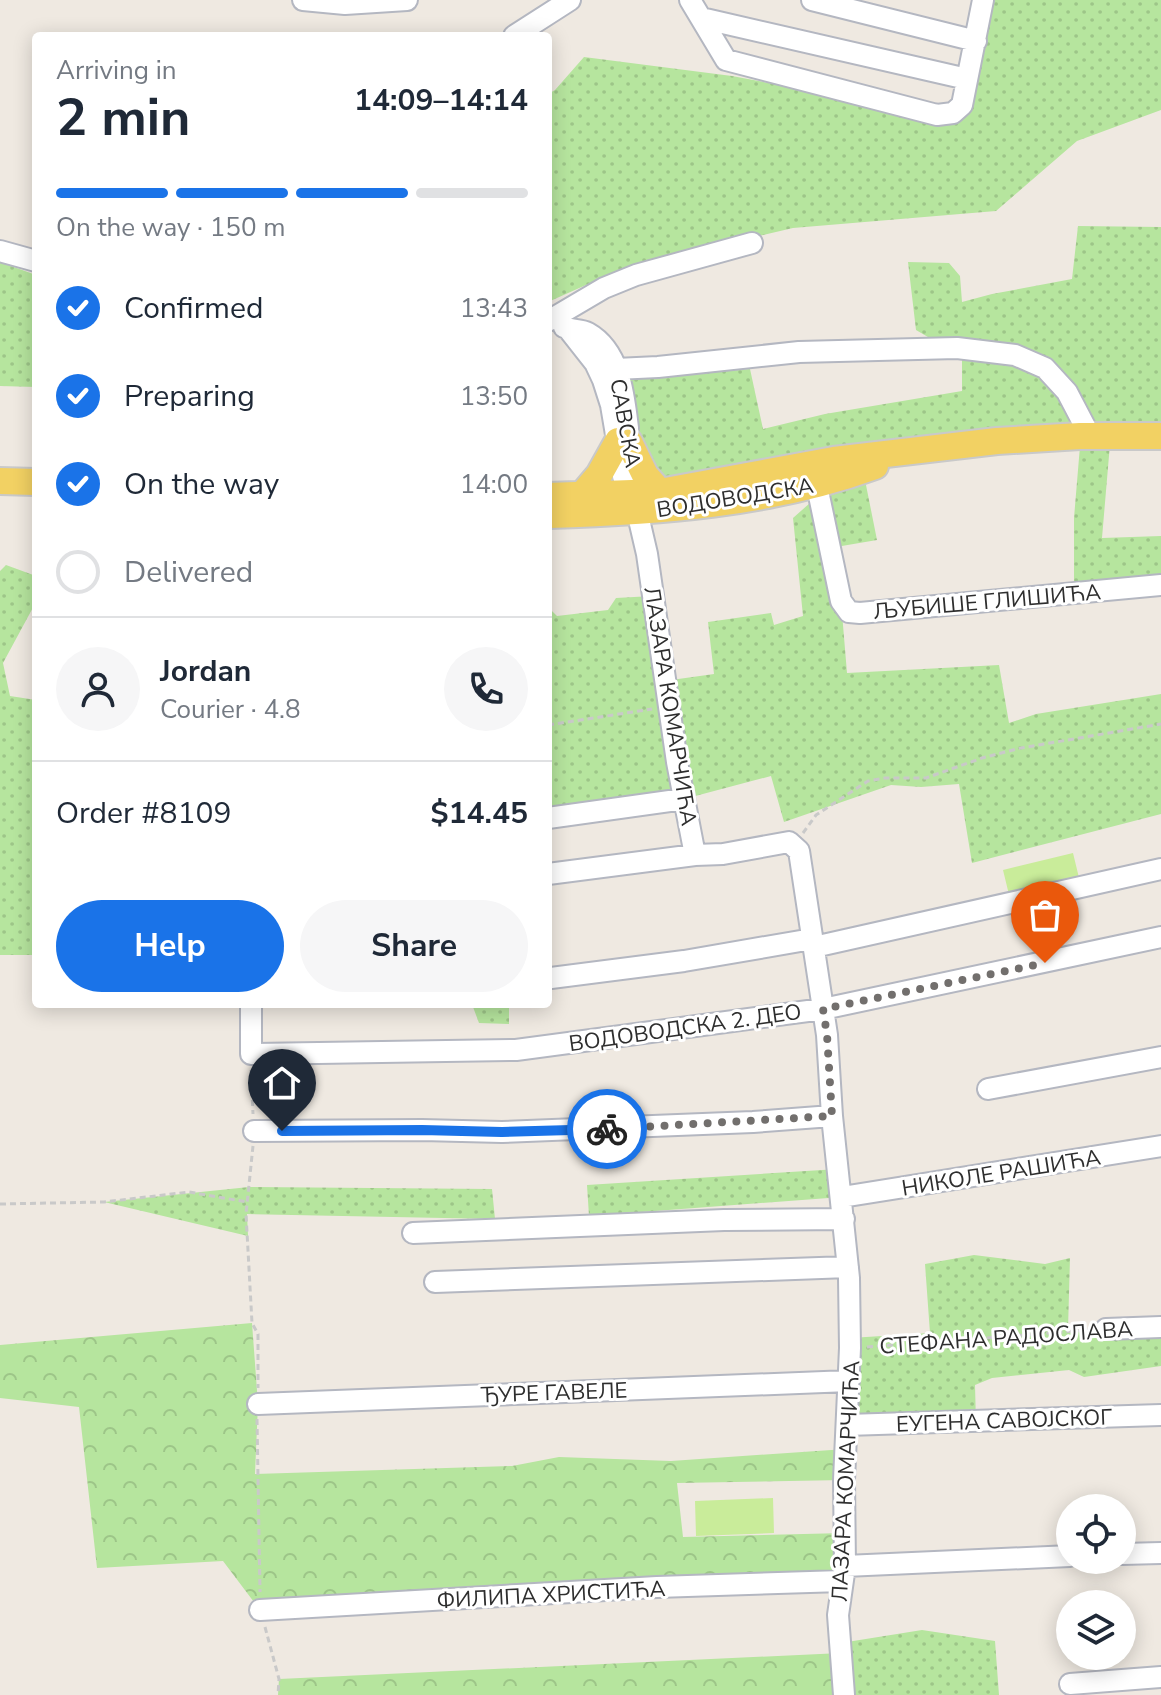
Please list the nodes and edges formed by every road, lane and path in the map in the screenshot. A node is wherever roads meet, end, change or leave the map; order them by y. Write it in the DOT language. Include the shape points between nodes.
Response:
graph roads {
  1 [pos="303,0"];
  2 [pos="407,0"];
  3 [pos="570,0"];
  4 [pos="690,0"];
  5 [pos="812,0"];
  6 [pos="983,0"];
  7 [pos="701,18"];
  8 [pos="520,32"];
  9 [pos="976,41"];
  10 [pos="967,79"];
  11 [pos="752,243"];
  12 [pos="0,251"];
  13 [pos="32,260"];
  14 [pos="552,319"];
  15 [pos="552,323"];
  16 [pos="569,330"];
  17 [pos="616,369"];
  18 [pos="1090,436"];
  19 [pos="1161,436"];
  20 [pos="624,442"];
  21 [pos="916,451"];
  22 [pos="0,481"];
  23 [pos="32,482"];
  24 [pos="817,486"];
  25 [pos="660,492"];
  26 [pos="582,495"];
  27 [pos="552,496"];
  28 [pos="635,503"];
  29 [pos="552,514"];
  30 [pos="1161,585"];
  31 [pos="668,707"];
  32 [pos="552,724"];
  33 [pos="1161,724"];
  34 [pos="684,799"];
  35 [pos="552,817"];
  36 [pos="794,845"];
  37 [pos="695,855"];
  38 [pos="1161,869"];
  39 [pos="552,873"];
  40 [pos="1161,937"];
  41 [pos="813,943"];
  42 [pos="552,978"];
  43 [pos="251,1008"];
  44 [pos="823,1009"];
  45 [pos="251,1054"];
  46 [pos="1161,1057"];
  47 [pos="988,1089"];
  48 [pos="832,1116"];
  49 [pos="254,1131"];
  50 [pos="1161,1146"];
  51 [pos="842,1197"];
  52 [pos="247,1202"];
  53 [pos="0,1204"];
  54 [pos="844,1219"];
  55 [pos="413,1233"];
  56 [pos="848,1267"];
  57 [pos="435,1282"];
  58 [pos="1161,1327"];
  59 [pos="1106,1329"];
  60 [pos="850,1348"];
  61 [pos="849,1381"];
  62 [pos="258,1404"];
  63 [pos="1161,1415"];
  64 [pos="847,1425"];
  65 [pos="1161,1553"];
  66 [pos="1136,1554"];
  67 [pos="1056,1557"];
  68 [pos="844,1574"];
  69 [pos="260,1610"];
  70 [pos="1161,1677"];
  71 [pos="1070,1684"];
  72 [pos="278,1695"];
  73 [pos="844,1695"];
  1 -- 2 [label="street"];
  3 -- 8 [label="street"];
  4 -- 7 [label="street"];
  5 -- 9 [label="street"];
  6 -- 9 [label="street"];
  7 -- 10 [label="street"];
  7 -- 10 [label="street" via="726,60 937,115 953,113 962,105"];
  9 -- 10 [label="street"];
  11 -- 14 [label="street" via="636,275"];
  12 -- 13 [label="street"];
  15 -- 16 [label="street, САВСКА"];
  16 -- 17 [label="street, САВСКА" via="590,334"];
  16 -- 20 [label="street, САВСКА" via="595,363"];
  17 -- 18 [label="street" via="799,352 957,348 1015,355 1045,368 1067,392"];
  17 -- 20 [label="street, САВСКА" via="626,407"];
  18 -- 19 [label="main road, ВОДОВОДСКА"];
  18 -- 21 [label="main road, ВОДОВОДСКА"];
  20 -- 25 [label="main road"];
  20 -- 26 [label="main road"];
  20 -- 28 [label="street, САВСКА" via="636,475"];
  21 -- 24 [label="main road, ВОДОВОДСКА"];
  21 -- 25 [label="main road, ВОДОВОДСКА" via="834,460"];
  22 -- 23 [label="main road"];
  24 -- 28 [label="main road, ВОДОВОДСКА" via="736,500"];
  24 -- 30 [label="street, ЉУБИШЕ ГЛИШИЋА" via="841,601 849,612"];
  25 -- 28 [label="main road, ВОДОВОДСКА"];
  26 -- 27 [label="main road, ВОДОВОДСКА"];
  26 -- 28 [label="main road, ВОДОВОДСКА"];
  28 -- 29 [label="main road, ВОДОВОДСКА"];
  28 -- 31 [label="street, ЛАЗАРА КОМАРЧИЋА"];
  31 -- 32 [label="path"];
  31 -- 34 [label="street, ЛАЗАРА КОМАРЧИЋА"];
  33 -- 36 [label="path" via="1021,748 926,778 868,781 816,815"];
  34 -- 35 [label="street"];
  34 -- 37 [label="street, ЛАЗАРА КОМАРЧИЋА"];
  36 -- 37 [label="street, ЛАЗАРА КОМАРЧИЋА"];
  36 -- 41 [label="street, ЛАЗАРА КОМАРЧИЋА" via="801,860"];
  37 -- 39 [label="street"];
  38 -- 41 [label="street"];
  40 -- 44 [label="street, ВОДОВОДСКА 2. ДЕО"];
  41 -- 42 [label="street"];
  41 -- 44 [label="street, ЛАЗАРА КОМАРЧИЋА"];
  43 -- 45 [label="street"];
  44 -- 45 [label="street, ВОДОВОДСКА 2. ДЕО" via="516,1050"];
  44 -- 48 [label="street, ЛАЗАРА КОМАРЧИЋА"];
  45 -- 49 [label="path"];
  46 -- 47 [label="street"];
  48 -- 49 [label="street" via="502,1132"];
  48 -- 51 [label="street, ЛАЗАРА КОМАРЧИЋА"];
  49 -- 52 [label="path"];
  50 -- 51 [label="street, НИКОЛЕ РАШИЋА"];
  51 -- 54 [label="street, ЛАЗАРА КОМАРЧИЋА"];
  52 -- 53 [label="path" via="189,1192 104,1202"];
  52 -- 62 [label="path"];
  54 -- 55 [label="street"];
  54 -- 56 [label="street, ЛАЗАРА КОМАРЧИЋА"];
  56 -- 57 [label="street"];
  56 -- 60 [label="street, ЛАЗАРА КОМАРЧИЋА"];
  58 -- 59 [label="street, СТЕФАНА РАДОСЛАВА"];
  59 -- 60 [label="path, СТЕФАНА РАДОСЛАВА"];
  60 -- 61 [label="street, ЛАЗАРА КОМАРЧИЋА"];
  61 -- 62 [label="street, ЂУРЕ ГАВЕЛЕ"];
  61 -- 64 [label="street, ЛАЗАРА КОМАРЧИЋА"];
  62 -- 69 [label="path"];
  63 -- 64 [label="street, ЕУГЕНА САВОЈСКОГ"];
  64 -- 68 [label="street, ЛАЗАРА КОМАРЧИЋА"];
  65 -- 66 [label="street"];
  67 -- 68 [label="street, ФИЛИПА ХРИСТИЋА"];
  68 -- 69 [label="street, ФИЛИПА ХРИСТИЋА"];
  68 -- 73 [label="street, ЛАЗАРА КОМАРЧИЋА" via="838,1635"];
  69 -- 72 [label="path" via="279,1679"];
  70 -- 71 [label="street"];
}
